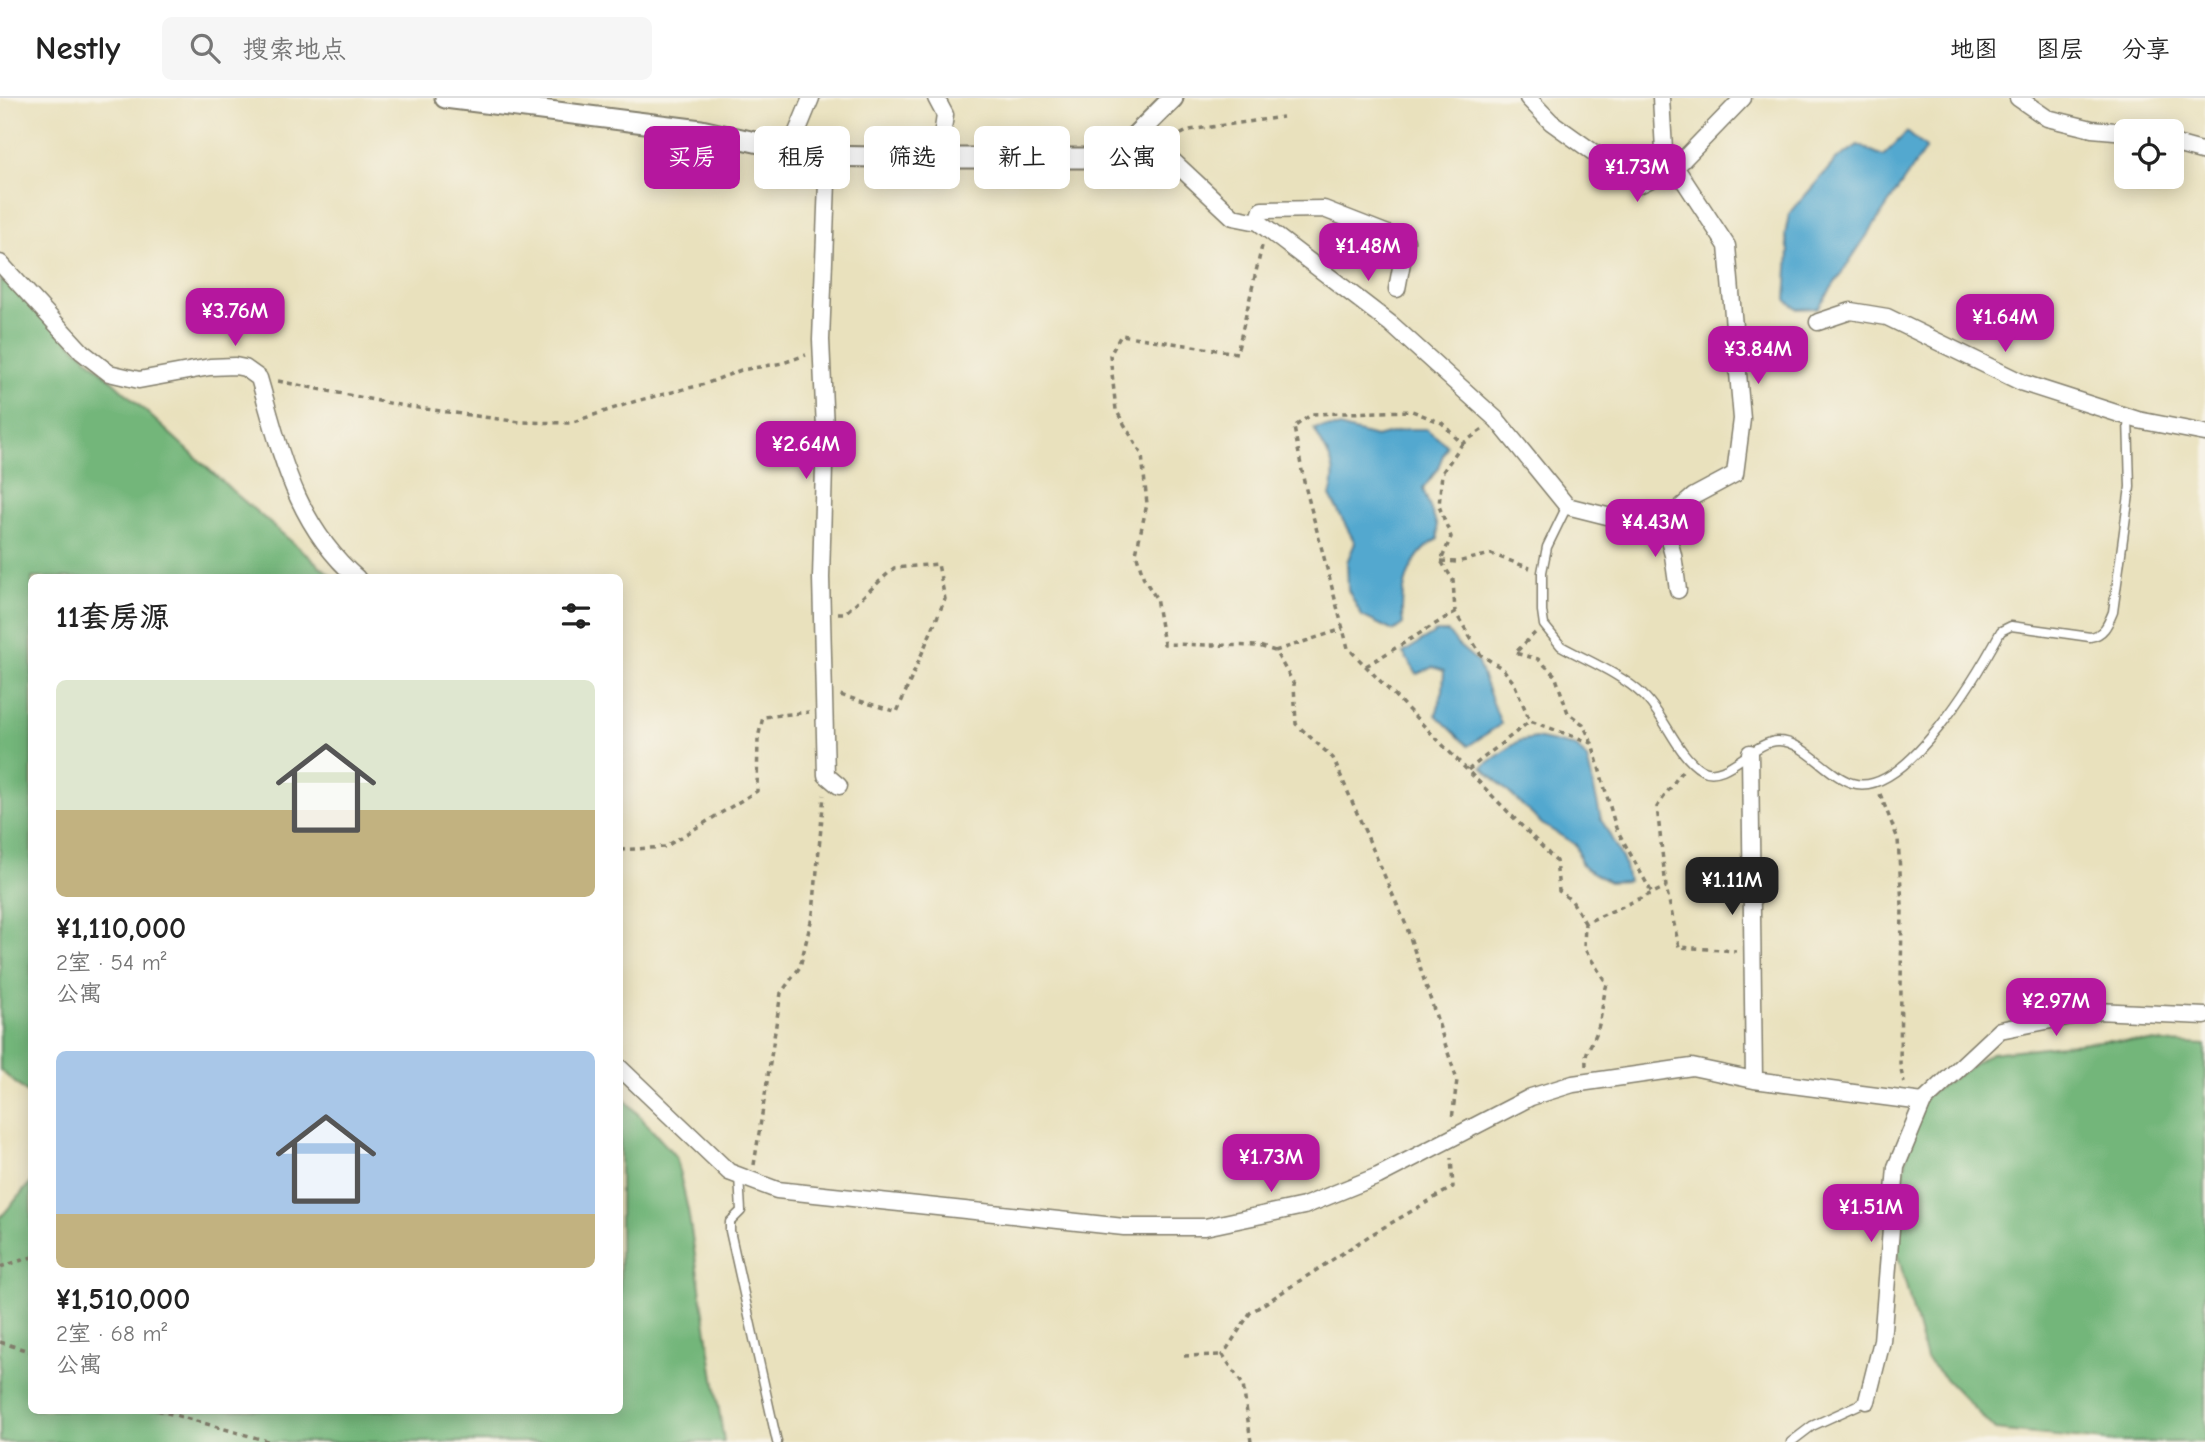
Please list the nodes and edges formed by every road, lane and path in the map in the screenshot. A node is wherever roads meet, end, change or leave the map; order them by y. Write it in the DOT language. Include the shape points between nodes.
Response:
graph roads {
  1 [pos="445,98"];
  2 [pos="811,98"];
  3 [pos="936,98"];
  4 [pos="1173,98"];
  5 [pos="1528,98"];
  6 [pos="1661,98"];
  7 [pos="1743,98"];
  8 [pos="2018,98"];
  9 [pos="1283,117"];
  10 [pos="799,126"];
  11 [pos="943,126"];
  12 [pos="1145,126"];
  13 [pos="2114,131"];
  14 [pos="1180,134"];
  15 [pos="754,141"];
  16 [pos="2184,147"];
  17 [pos="2205,152"];
  18 [pos="960,158"];
  19 [pos="1084,158"];
  20 [pos="1180,167"];
  21 [pos="1676,167"];
  22 [pos="827,189"];
  23 [pos="1262,225"];
  24 [pos="0,263"];
  25 [pos="1397,289"];
  26 [pos="1818,322"];
  27 [pos="821,350"];
  28 [pos="259,378"];
  29 [pos="2127,417"];
  30 [pos="1497,420"];
  31 [pos="2205,433"];
  32 [pos="1462,444"];
  33 [pos="1567,506"];
  34 [pos="1664,522"];
  35 [pos="1441,561"];
  36 [pos="1542,572"];
  37 [pos="353,574"];
  38 [pos="1678,590"];
  39 [pos="822,612"];
  40 [pos="1455,612"];
  41 [pos="1544,625"];
  42 [pos="1343,629"];
  43 [pos="1275,651"];
  44 [pos="1366,666"];
  45 [pos="824,691"];
  46 [pos="825,710"];
  47 [pos="1530,722"];
  48 [pos="1592,743"];
  49 [pos="1750,753"];
  50 [pos="1690,761"];
  51 [pos="1468,771"];
  52 [pos="826,775"];
  53 [pos="1875,783"];
  54 [pos="839,786"];
  55 [pos="623,850"];
  56 [pos="1666,887"];
  57 [pos="1652,893"];
  58 [pos="1585,923"];
  59 [pos="1751,952"];
  60 [pos="2205,1016"];
  61 [pos="623,1071"];
  62 [pos="1754,1080"];
  63 [pos="1588,1082"];
  64 [pos="1915,1101"];
  65 [pos="1450,1139"];
  66 [pos="745,1178"];
  67 [pos="28,1258"];
  68 [pos="0,1267"];
  69 [pos="0,1342"];
  70 [pos="28,1351"];
  71 [pos="1223,1355"];
  72 [pos="1184,1356"];
  73 [pos="1867,1401"];
  74 [pos="172,1414"];
  75 [pos="271,1442"];
  76 [pos="776,1442"];
  77 [pos="1251,1442"];
  78 [pos="1791,1442"];
  1 -- 15 [label="street" via="701,130"];
  2 -- 10 [label="street"];
  3 -- 11 [label="street" via="945,115"];
  4 -- 12 [label="street"];
  5 -- 21 [label="street" via="1550,122 1639,186"];
  6 -- 21 [label="street" via="1664,150"];
  7 -- 21 [label="street"];
  8 -- 13 [label="street" via="2047,118"];
  9 -- 14 [label="path"];
  16 -- 17 [label="street"];
  18 -- 19 [label="street"];
  20 -- 23 [label="street" via="1233,217"];
  21 -- 34 [label="street" via="1727,246 1742,419 1735,474 1694,496"];
  22 -- 27 [label="street"];
  23 -- 25 [label="street" via="1262,209 1324,209 1406,241"];
  23 -- 30 [label="street" via="1391,324"];
  23 -- 43 [label="path" via="1237,353 1121,335 1110,355 1116,410 1142,455 1147,504 1136,553 1156,598 1164,644 1259,646"];
  24 -- 28 [label="street" via="82,352 109,373 139,380 235,366"];
  26 -- 29 [label="street" via="1851,311 1887,317 2023,383"];
  27 -- 28 [label="path" via="570,422 520,422 404,406"];
  27 -- 39 [label="street" via="825,429"];
  28 -- 37 [label="street" via="305,516"];
  29 -- 31 [label="street"];
  29 -- 53 [label="lane" via="2130,487 2108,624 2090,637 2011,626 2001,631 1968,688 1929,739 1905,765"];
  30 -- 32 [label="path"];
  30 -- 33 [label="street"];
  32 -- 35 [label="path" via="1442,473 1439,506 1451,537"];
  32 -- 42 [label="path" via="1442,423 1412,411 1312,414 1294,427"];
  33 -- 34 [label="street" via="1606,516"];
  33 -- 36 [label="lane" via="1547,547"];
  34 -- 38 [label="street"];
  35 -- 36 [label="path" via="1491,554"];
  35 -- 40 [label="path" via="1453,580"];
  36 -- 41 [label="lane"];
  39 -- 45 [label="street"];
  39 -- 45 [label="path" via="845,613 894,568 938,564 945,598 897,712"];
  40 -- 44 [label="path"];
  40 -- 47 [label="path" via="1481,655 1503,669 1514,683"];
  41 -- 48 [label="path" via="1515,653 1538,659 1555,675 1568,713 1583,724"];
  41 -- 50 [label="lane" via="1561,646 1643,695"];
  42 -- 43 [label="path"];
  42 -- 44 [label="path" via="1348,648"];
  43 -- 65 [label="path" via="1294,684 1296,724 1333,758 1406,925 1457,1080"];
  44 -- 51 [label="path"];
  45 -- 46 [label="street"];
  46 -- 52 [label="street"];
  46 -- 55 [label="path" via="763,717 757,792 666,847"];
  47 -- 48 [label="path"];
  47 -- 51 [label="path"];
  48 -- 57 [label="path" via="1616,828"];
  49 -- 50 [label="lane" via="1716,772 1702,770"];
  49 -- 53 [label="lane" via="1781,741 1852,783"];
  49 -- 59 [label="street"];
  50 -- 56 [label="path" via="1657,807"];
  51 -- 58 [label="path" via="1556,861 1559,891 1572,901"];
  52 -- 54 [label="street"];
  52 -- 66 [label="path" via="813,913 800,967 781,993"];
  53 -- 64 [label="path" via="1898,839 1900,1066"];
  56 -- 57 [label="path"];
  56 -- 59 [label="path" via="1679,947"];
  57 -- 58 [label="path"];
  58 -- 63 [label="path" via="1584,948 1607,984 1596,1034 1585,1051"];
  59 -- 62 [label="street"];
  60 -- 64 [label="street" via="2096,1011 2000,1030"];
  61 -- 66 [label="street" via="729,1172"];
  62 -- 63 [label="street" via="1692,1067"];
  62 -- 64 [label="street"];
  63 -- 65 [label="street" via="1531,1097"];
  64 -- 73 [label="street" via="1896,1167 1882,1341"];
  65 -- 66 [label="street" via="1378,1176 1304,1206 1205,1227 1124,1227 777,1190"];
  65 -- 71 [label="path" via="1453,1187 1251,1313"];
  66 -- 76 [label="lane" via="741,1212 730,1222 730,1231"];
  67 -- 68 [label="path"];
  69 -- 70 [label="path"];
  71 -- 72 [label="path"];
  71 -- 77 [label="path" via="1243,1385"];
  73 -- 78 [label="lane" via="1812,1426"];
  74 -- 75 [label="path"];
}
